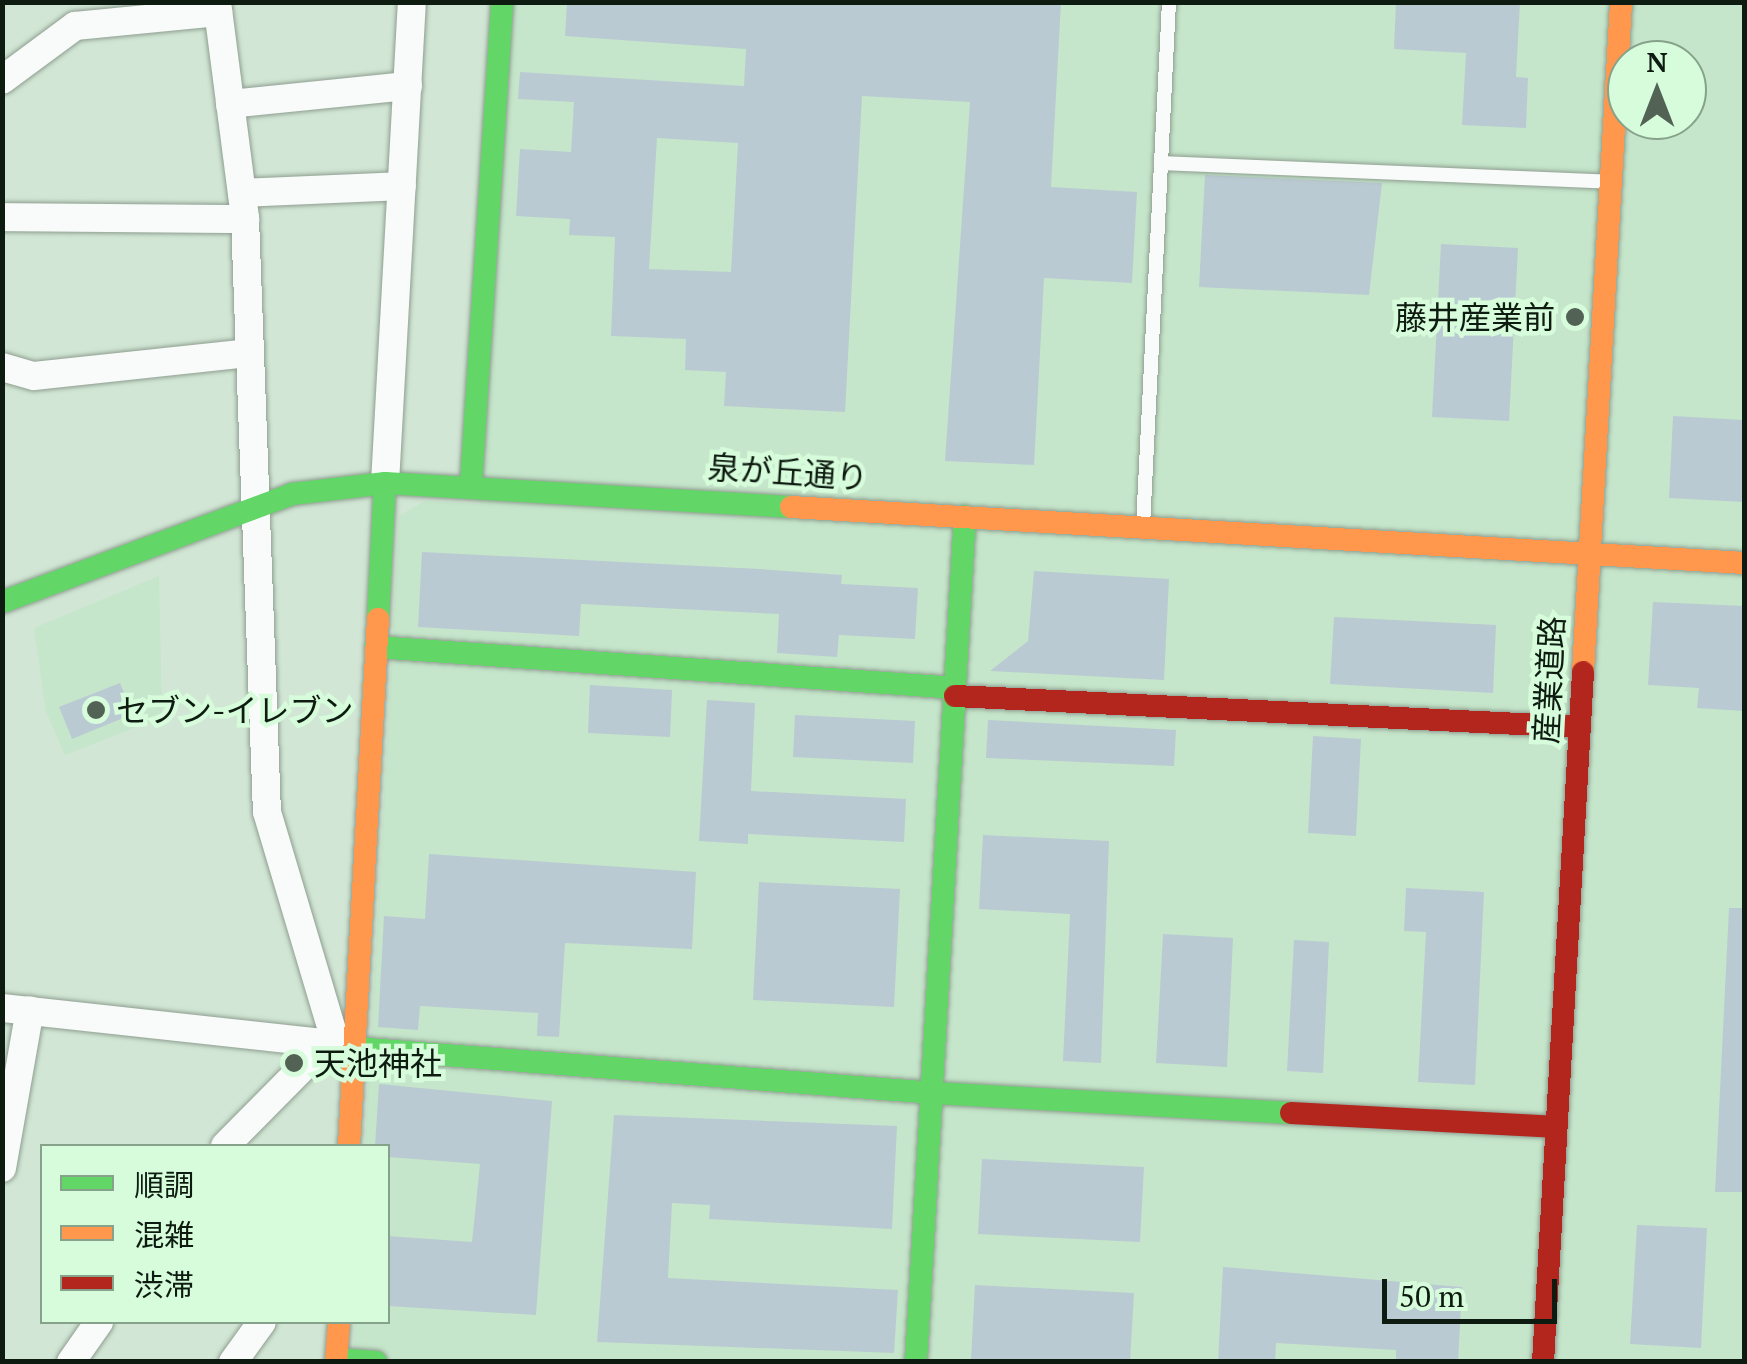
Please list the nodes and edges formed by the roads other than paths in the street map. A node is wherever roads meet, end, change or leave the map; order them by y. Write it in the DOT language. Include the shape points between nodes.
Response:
graph roads {
  1 [pos="412,2"];
  2 [pos="502,2"];
  3 [pos="1169,2"];
  4 [pos="1621,2"];
  5 [pos="218,7"];
  6 [pos="2,80"];
  7 [pos="408,86"];
  8 [pos="230,104"];
  9 [pos="1161,163"];
  10 [pos="1610,182"];
  11 [pos="402,186"];
  12 [pos="243,206"];
  13 [pos="2,217"];
  14 [pos="248,352"];
  15 [pos="2,367"];
  16 [pos="385,483"];
  17 [pos="471,484"];
  18 [pos="252,506"];
  19 [pos="964,516"];
  20 [pos="1144,526"];
  21 [pos="1589,554"];
  22 [pos="1744,563"];
  23 [pos="2,602"];
  24 [pos="376,647"];
  25 [pos="955,692"];
  26 [pos="1579,727"];
  27 [pos="16,1009"];
  28 [pos="339,1045"];
  29 [pos="934,1092"];
  30 [pos="1554,1127"];
  31 [pos="227,1144"];
  32 [pos="349,1144"];
  33 [pos="2,1168"];
  34 [pos="98,1324"];
  35 [pos="261,1324"];
  36 [pos="338,1324"];
  37 [pos="336,1360"];
  38 [pos="71,1362"];
  39 [pos="233,1362"];
  40 [pos="376,1362"];
  41 [pos="916,1362"];
  42 [pos="1543,1362"];
  1 -- 7 [label="street"];
  2 -- 17 [label="street"];
  3 -- 9 [label="lane"];
  4 -- 10 [label="street, 産業道路"];
  5 -- 6 [label="street" via="75,26"];
  5 -- 8 [label="street"];
  7 -- 8 [label="street"];
  7 -- 11 [label="street"];
  8 -- 12 [label="street"];
  9 -- 10 [label="lane"];
  9 -- 20 [label="lane"];
  10 -- 21 [label="street, 産業道路"];
  11 -- 12 [label="street"];
  11 -- 16 [label="street"];
  12 -- 13 [label="street"];
  12 -- 14 [label="street"];
  14 -- 15 [label="street" via="34,376"];
  14 -- 18 [label="street"];
  16 -- 17 [label="street, 泉が丘通り"];
  16 -- 18 [label="street, 泉が丘通り" via="292,494"];
  16 -- 24 [label="street"];
  17 -- 19 [label="street, 泉が丘通り"];
  18 -- 23 [label="street, 泉が丘通り"];
  18 -- 28 [label="street" via="266,812"];
  19 -- 20 [label="street, 泉が丘通り"];
  19 -- 25 [label="street"];
  20 -- 21 [label="street, 泉が丘通り"];
  21 -- 22 [label="street, 泉が丘通り"];
  21 -- 26 [label="street, 産業道路"];
  24 -- 25 [label="street"];
  24 -- 28 [label="street"];
  25 -- 26 [label="street"];
  25 -- 29 [label="street"];
  26 -- 30 [label="street, 産業道路"];
  27 -- 28 [label="street"];
  27 -- 33 [label="street"];
  28 -- 29 [label="street"];
  28 -- 31 [label="street"];
  28 -- 32 [label="street"];
  29 -- 30 [label="street"];
  29 -- 41 [label="street"];
  30 -- 42 [label="street, 産業道路"];
  34 -- 38 [label="street"];
  35 -- 39 [label="street"];
  36 -- 37 [label="street"];
  37 -- 40 [label="street"];
}
